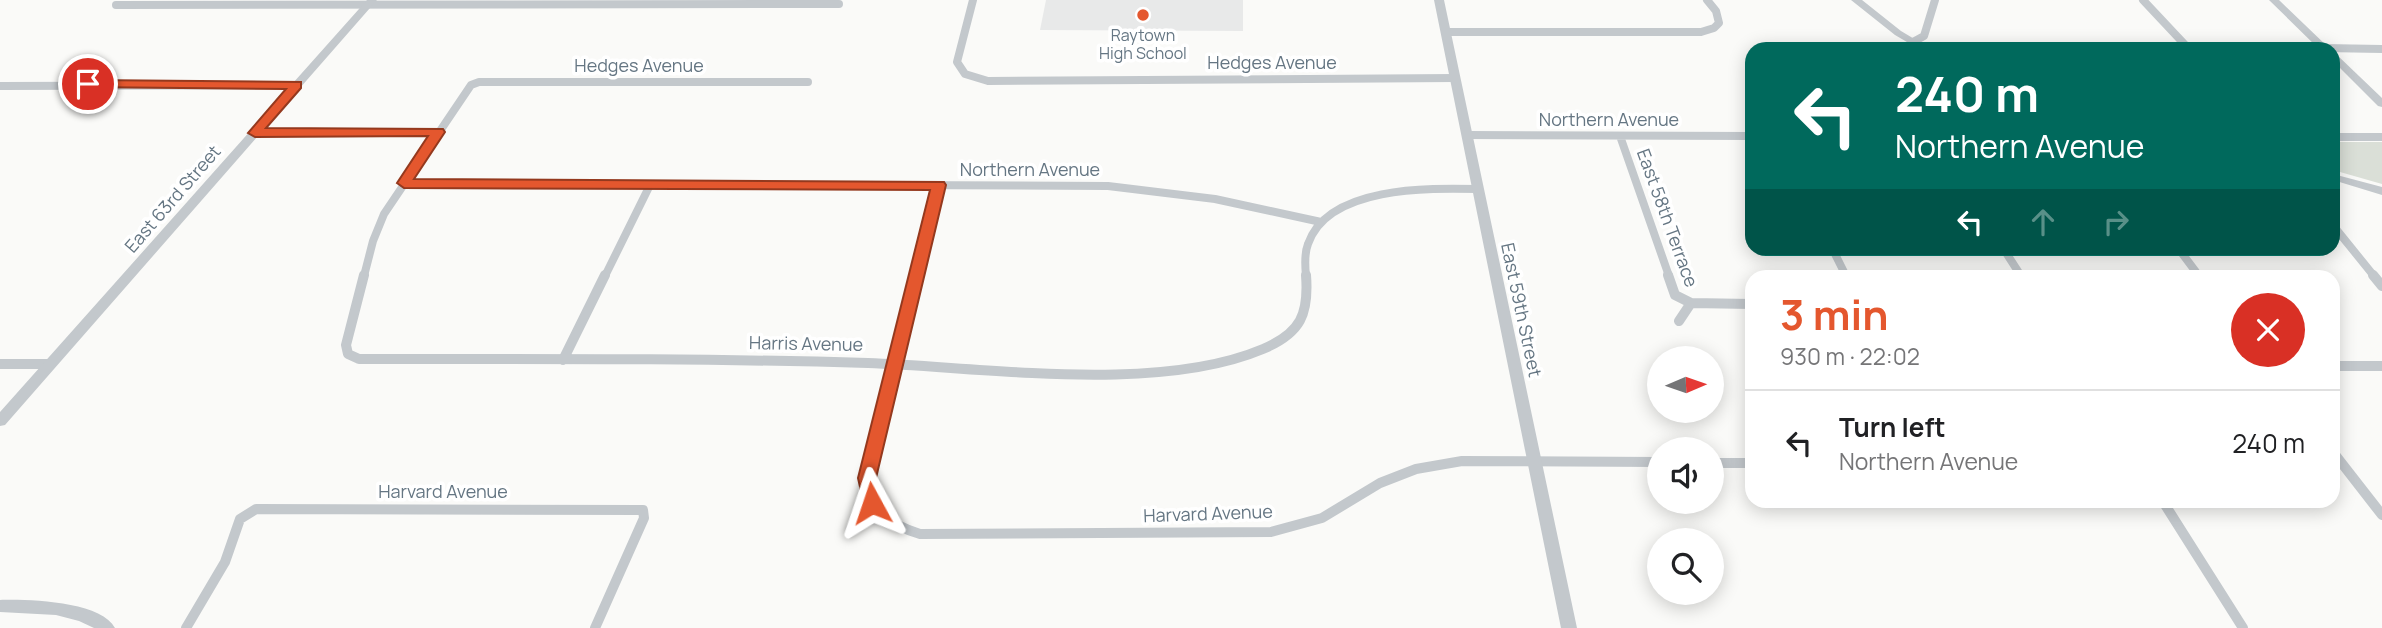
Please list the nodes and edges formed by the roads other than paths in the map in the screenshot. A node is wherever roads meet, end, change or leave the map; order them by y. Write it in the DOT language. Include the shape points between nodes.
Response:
graph roads {
  1 [pos="973,0"];
  2 [pos="1439,0"];
  3 [pos="1707,0"];
  4 [pos="1856,0"];
  5 [pos="1935,0"];
  6 [pos="2143,0"];
  7 [pos="2274,0"];
  8 [pos="370,2"];
  9 [pos="839,4"];
  10 [pos="116,5"];
  11 [pos="1445,32"];
  12 [pos="1913,42"];
  13 [pos="2182,42"];
  14 [pos="2319,42"];
  15 [pos="2340,48"];
  16 [pos="2382,49"];
  17 [pos="2340,63"];
  18 [pos="1455,78"];
  19 [pos="808,82"];
  20 [pos="297,85"];
  21 [pos="0,86"];
  22 [pos="2382,104"];
  23 [pos="438,132"];
  24 [pos="255,133"];
  25 [pos="1467,135"];
  26 [pos="1620,136"];
  27 [pos="1745,136"];
  28 [pos="2340,137"];
  29 [pos="2382,137"];
  30 [pos="2340,179"];
  31 [pos="404,183"];
  32 [pos="650,185"];
  33 [pos="939,185"];
  34 [pos="1478,189"];
  35 [pos="2382,191"];
  36 [pos="1321,222"];
  37 [pos="2340,234"];
  38 [pos="2382,286"];
  39 [pos="1691,303"];
  40 [pos="1745,303"];
  41 [pos="1679,321"];
  42 [pos="563,360"];
  43 [pos="896,363"];
  44 [pos="0,364"];
  45 [pos="50,364"];
  46 [pos="2340,366"];
  47 [pos="2382,366"];
  48 [pos="0,421"];
  49 [pos="2340,461"];
  50 [pos="1535,462"];
  51 [pos="1647,462"];
  52 [pos="1724,463"];
  53 [pos="1745,463"];
  54 [pos="2167,508"];
  55 [pos="2382,516"];
  56 [pos="0,606"];
  57 [pos="107,628"];
  58 [pos="186,628"];
  59 [pos="595,628"];
  60 [pos="1569,628"];
  61 [pos="2243,628"];
  1 -- 18 [label="street, Hedges Avenue" via="957,62 964,74 988,81"];
  2 -- 11 [label="street, East 59th Street"];
  3 -- 11 [label="street" via="1719,23 1701,32"];
  4 -- 12 [label="street"];
  5 -- 12 [label="street" via="1924,36"];
  6 -- 13 [label="street"];
  7 -- 14 [label="street"];
  8 -- 9 [label="street"];
  8 -- 10 [label="street"];
  8 -- 20 [label="street, East 63rd Street"];
  11 -- 18 [label="street, East 59th Street"];
  15 -- 16 [label="street"];
  17 -- 22 [label="street"];
  18 -- 25 [label="street, East 59th Street"];
  19 -- 23 [label="street, Hedges Avenue" via="479,82 471,85"];
  20 -- 21 [label="street"];
  20 -- 24 [label="street, East 63rd Street"];
  23 -- 24 [label="street"];
  23 -- 31 [label="street"];
  24 -- 45 [label="street, East 63rd Street"];
  25 -- 26 [label="street, Northern Avenue"];
  25 -- 34 [label="street, East 59th Street"];
  26 -- 27 [label="street, Northern Avenue"];
  26 -- 39 [label="street, East 58th Terrace" via="1675,295"];
  28 -- 29 [label="street"];
  30 -- 35 [label="street"];
  31 -- 32 [label="street, Northern Avenue"];
  31 -- 42 [label="street, Harris Avenue" via="373,241 345,345 348,354 359,359"];
  32 -- 33 [label="street, Northern Avenue"];
  32 -- 42 [label="street"];
  33 -- 36 [label="street, Northern Avenue" via="1161,189 1228,199"];
  33 -- 43 [label="street"];
  34 -- 36 [label="street" via="1393,193 1348,205"];
  34 -- 50 [label="street, East 59th Street"];
  36 -- 43 [label="street, Harris Avenue" via="1307,244 1308,303 1293,333 1226,360 1101,374"];
  37 -- 38 [label="street"];
  39 -- 40 [label="street"];
  39 -- 41 [label="street"];
  42 -- 43 [label="street, Harris Avenue"];
  43 -- 50 [label="street, Harvard Avenue" via="867,478 877,510 894,525 920,534 1247,534 1322,518 1380,483 1416,469 1462,461"];
  44 -- 45 [label="street"];
  45 -- 48 [label="street, East 63rd Street"];
  46 -- 47 [label="street"];
  49 -- 55 [label="street"];
  50 -- 51 [label="street, Harvard Avenue"];
  50 -- 60 [label="street, East 59th Street"];
  52 -- 53 [label="street"];
  54 -- 61 [label="street"];
  56 -- 57 [label="street" via="55,608 93,618"];
  58 -- 59 [label="street, Harvard Avenue" via="224,568 244,514 257,509 643,510 644,518"];
}
